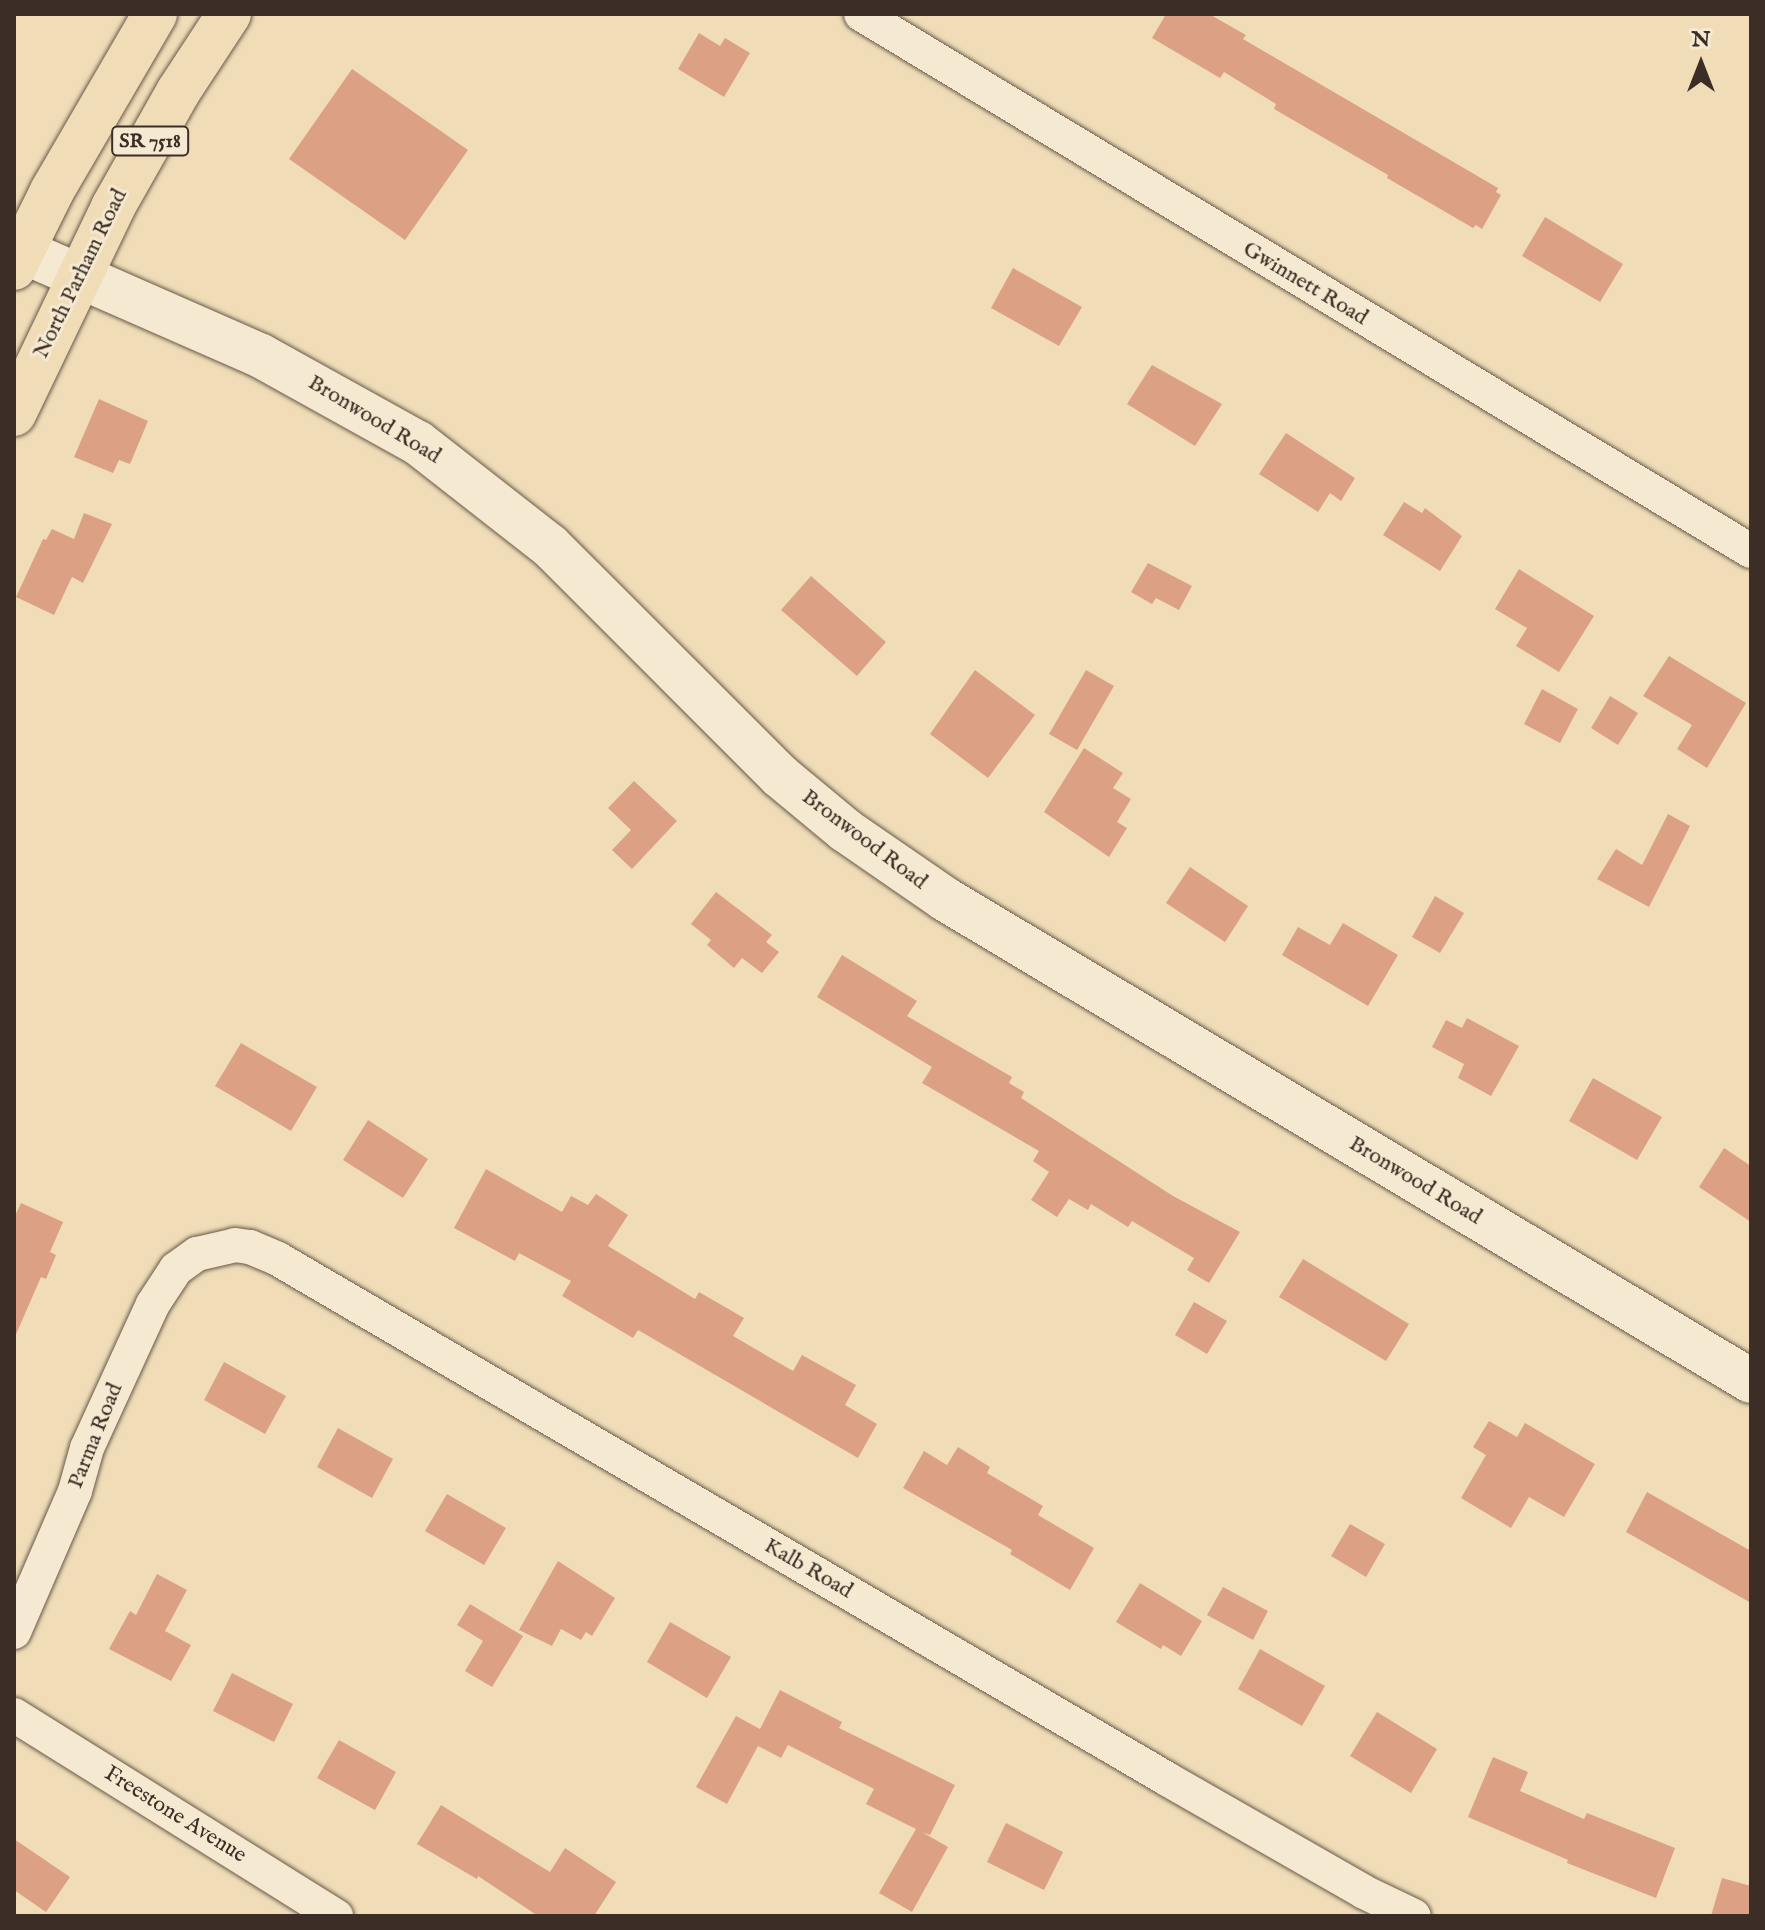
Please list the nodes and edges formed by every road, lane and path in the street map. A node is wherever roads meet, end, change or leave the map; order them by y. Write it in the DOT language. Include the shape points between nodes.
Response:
graph roads {
  1 [pos="155,14"];
  2 [pos="229,14"];
  3 [pos="861,14"];
  4 [pos="17,256"];
  5 [pos="78,273"];
  6 [pos="14,414"];
  7 [pos="1751,551"];
  8 [pos="197,1254"];
  9 [pos="1751,1381"];
  10 [pos="14,1632"];
  11 [pos="14,1715"];
  12 [pos="336,1916"];
  13 [pos="1414,1916"];
  1 -- 4 [label="highway, SR 7518"];
  2 -- 5 [label="highway, North Parham Road / SR 7518" via="178,92"];
  3 -- 7 [label="street, Gwinnett Road"];
  4 -- 5 [label="street, Bronwood Road"];
  5 -- 6 [label="highway, North Parham Road / SR 7518"];
  5 -- 9 [label="street, Bronwood Road" via="274,363 418,443 550,546 780,776 857,838 945,899"];
  8 -- 10 [label="street, Parma Road" via="176,1269 153,1304 87,1448 75,1491"];
  8 -- 13 [label="street, Kalb Road" via="235,1245 278,1259 1167,1779"];
  11 -- 12 [label="street, Freestone Avenue"];
}
